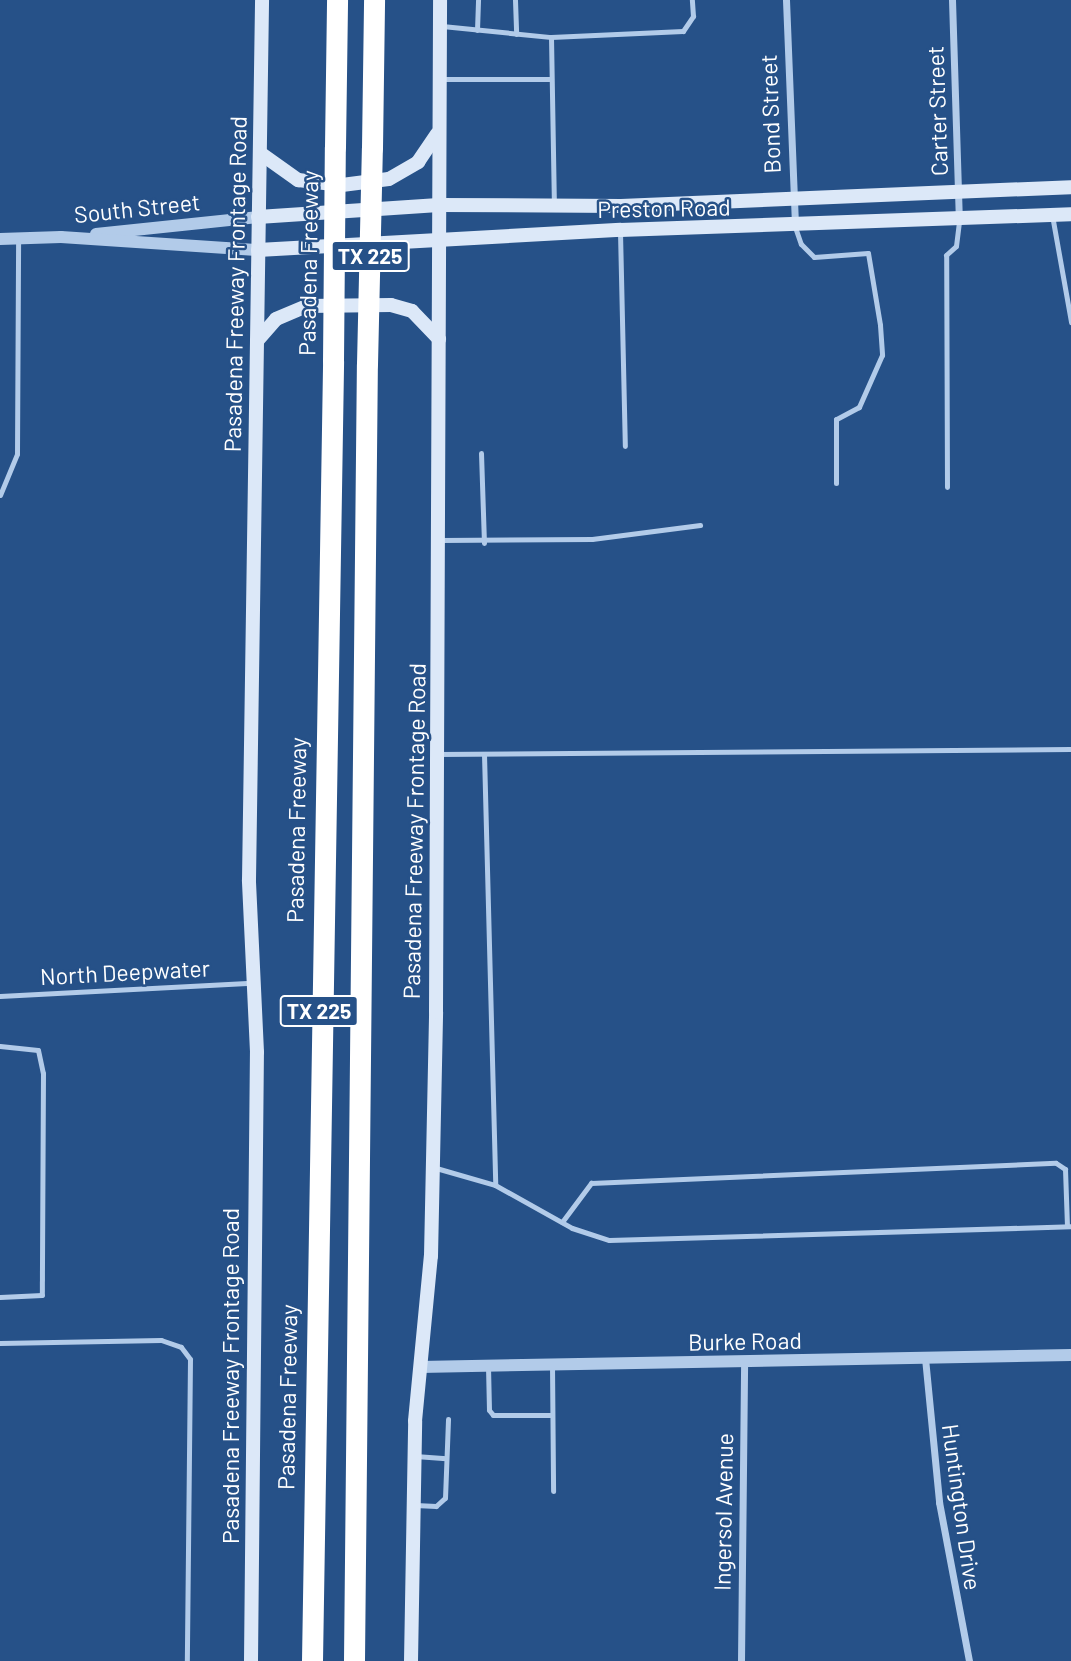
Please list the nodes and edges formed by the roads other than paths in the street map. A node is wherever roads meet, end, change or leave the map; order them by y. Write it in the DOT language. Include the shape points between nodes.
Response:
graph roads {
  1 [pos="262,0"];
  2 [pos="337,0"];
  3 [pos="374,0"];
  4 [pos="440,0"];
  5 [pos="478,0"];
  6 [pos="515,0"];
  7 [pos="692,0"];
  8 [pos="786,0"];
  9 [pos="951,0"];
  10 [pos="440,26"];
  11 [pos="477,30"];
  12 [pos="516,34"];
  13 [pos="551,37"];
  14 [pos="439,79"];
  15 [pos="551,79"];
  16 [pos="437,134"];
  17 [pos="260,153"];
  18 [pos="1071,187"];
  19 [pos="959,192"];
  20 [pos="792,196"];
  21 [pos="439,205"];
  22 [pos="621,206"];
  23 [pos="555,207"];
  24 [pos="1071,214"];
  25 [pos="1052,215"];
  26 [pos="258,217"];
  27 [pos="959,220"];
  28 [pos="796,228"];
  29 [pos="620,230"];
  30 [pos="61,237"];
  31 [pos="0,239"];
  32 [pos="18,239"];
  33 [pos="440,241"];
  34 [pos="258,250"];
  35 [pos="1071,322"];
  36 [pos="439,339"];
  37 [pos="257,341"];
  38 [pos="625,446"];
  39 [pos="481,453"];
  40 [pos="836,483"];
  41 [pos="947,487"];
  42 [pos="0,495"];
  43 [pos="699,525"];
  44 [pos="441,540"];
  45 [pos="484,543"];
  46 [pos="1071,748"];
  47 [pos="438,754"];
  48 [pos="484,754"];
  49 [pos="252,983"];
  50 [pos="0,996"];
  51 [pos="0,1046"];
  52 [pos="433,1167"];
  53 [pos="495,1185"];
  54 [pos="562,1222"];
  55 [pos="1069,1226"];
  56 [pos="0,1297"];
  57 [pos="0,1343"];
  58 [pos="1071,1355"];
  59 [pos="925,1358"];
  60 [pos="744,1363"];
  61 [pos="552,1365"];
  62 [pos="488,1366"];
  63 [pos="421,1367"];
  64 [pos="552,1415"];
  65 [pos="448,1419"];
  66 [pos="414,1456"];
  67 [pos="446,1458"];
  68 [pos="553,1491"];
  69 [pos="412,1505"];
  70 [pos="187,1661"];
  71 [pos="251,1661"];
  72 [pos="312,1661"];
  73 [pos="354,1661"];
  74 [pos="411,1661"];
  75 [pos="741,1661"];
  76 [pos="969,1661"];
  1 -- 17 [label="main road, Pasadena Freeway Frontage Road"];
  2 -- 72 [label="highway, Pasadena Freeway / TX 225, bridge"];
  3 -- 73 [label="highway, TX 225, bridge"];
  4 -- 10 [label="main road, Pasadena Freeway Frontage Road"];
  5 -- 11 [label="lane"];
  6 -- 12 [label="lane"];
  7 -- 13 [label="lane" via="690,26 683,31"];
  8 -- 20 [label="street, Bond Street"];
  9 -- 19 [label="street, Carter Street"];
  10 -- 11 [label="lane"];
  10 -- 14 [label="main road, Pasadena Freeway Frontage Road"];
  11 -- 12 [label="lane"];
  12 -- 13 [label="lane"];
  13 -- 15 [label="lane"];
  14 -- 15 [label="lane"];
  14 -- 16 [label="main road, Pasadena Freeway Frontage Road"];
  15 -- 23 [label="lane"];
  16 -- 17 [label="main road" via="418,162 389,179 342,185 298,180"];
  16 -- 21 [label="main road, Pasadena Freeway Frontage Road"];
  17 -- 26 [label="main road, Pasadena Freeway Frontage Road"];
  18 -- 19 [label="main road, Preston Road"];
  19 -- 20 [label="main road, Preston Road"];
  19 -- 27 [label="street, Carter Street"];
  20 -- 22 [label="main road, Preston Road"];
  20 -- 28 [label="street, Bond Street"];
  21 -- 23 [label="main road, Preston Road"];
  21 -- 26 [label="main road, Preston Road"];
  21 -- 33 [label="main road, Pasadena Freeway Frontage Road"];
  22 -- 23 [label="main road, Preston Road"];
  22 -- 29 [label="main road"];
  24 -- 25 [label="main road, Preston Road"];
  25 -- 27 [label="main road, Preston Road"];
  25 -- 35 [label="lane"];
  26 -- 30 [label="street, South Street"];
  26 -- 34 [label="main road, Pasadena Freeway Frontage Road"];
  27 -- 28 [label="main road, Preston Road"];
  27 -- 41 [label="lane" via="956,246 946,255"];
  28 -- 29 [label="main road, Preston Road"];
  28 -- 40 [label="lane" via="801,244 814,257 868,253 878,313 882,355 859,407 836,419"];
  29 -- 33 [label="main road, Preston Road"];
  29 -- 38 [label="lane"];
  30 -- 32 [label="street"];
  30 -- 34 [label="street"];
  31 -- 32 [label="street"];
  32 -- 42 [label="lane" via="17,454"];
  33 -- 34 [label="main road, Preston Road"];
  33 -- 36 [label="main road, Pasadena Freeway Frontage Road"];
  34 -- 37 [label="main road, Pasadena Freeway Frontage Road"];
  36 -- 37 [label="main road" via="412,311 391,306 306,306 276,319"];
  36 -- 44 [label="main road, Pasadena Freeway Frontage Road"];
  37 -- 49 [label="main road, Pasadena Freeway Frontage Road" via="249,880"];
  39 -- 45 [label="lane"];
  43 -- 45 [label="lane" via="592,539"];
  44 -- 45 [label="lane"];
  44 -- 47 [label="main road, Pasadena Freeway Frontage Road"];
  46 -- 48 [label="lane"];
  47 -- 48 [label="lane"];
  47 -- 52 [label="main road, Pasadena Freeway Frontage Road"];
  48 -- 53 [label="lane"];
  49 -- 50 [label="lane, North Deepwater"];
  49 -- 71 [label="main road, Pasadena Freeway Frontage Road" via="257,1052"];
  51 -- 56 [label="lane" via="38,1050 43,1100 42,1295"];
  52 -- 53 [label="lane"];
  52 -- 63 [label="main road, Pasadena Freeway Frontage Road"];
  53 -- 54 [label="lane"];
  54 -- 55 [label="lane" via="609,1240"];
  54 -- 55 [label="lane" via="591,1183 1056,1163 1065,1169"];
  57 -- 70 [label="lane" via="161,1340 181,1347 190,1359"];
  58 -- 59 [label="street, Burke Road"];
  59 -- 60 [label="street, Burke Road"];
  59 -- 76 [label="street, Huntington Drive" via="939,1502"];
  60 -- 61 [label="street, Burke Road"];
  60 -- 75 [label="street, Ingersol Avenue"];
  61 -- 62 [label="street, Burke Road"];
  61 -- 64 [label="lane"];
  62 -- 63 [label="street, Burke Road"];
  62 -- 64 [label="lane" via="493,1415"];
  63 -- 66 [label="main road, Pasadena Freeway Frontage Road"];
  64 -- 68 [label="lane"];
  65 -- 67 [label="lane"];
  66 -- 67 [label="lane"];
  66 -- 69 [label="main road, Pasadena Freeway Frontage Road"];
  67 -- 69 [label="lane" via="445,1498 436,1506"];
  69 -- 74 [label="main road, Pasadena Freeway Frontage Road"];
}
